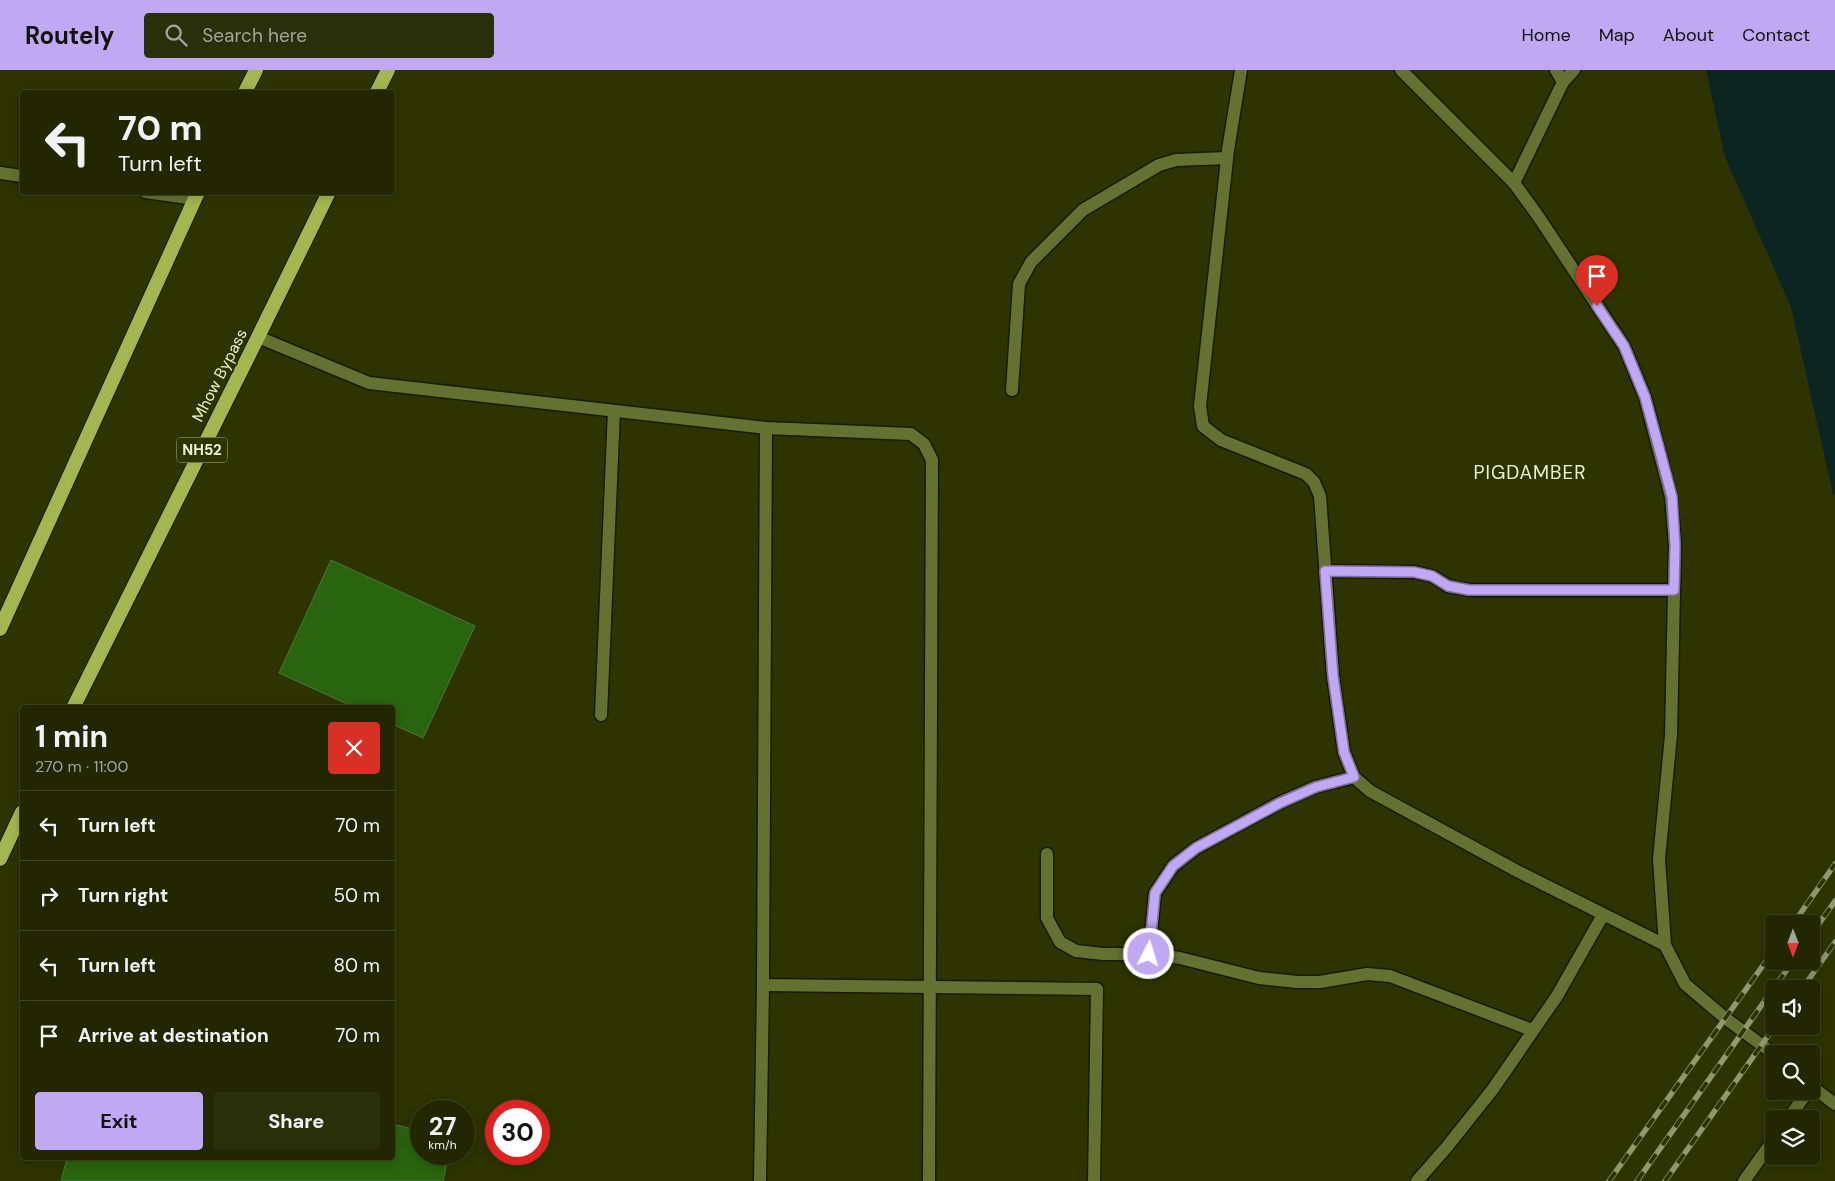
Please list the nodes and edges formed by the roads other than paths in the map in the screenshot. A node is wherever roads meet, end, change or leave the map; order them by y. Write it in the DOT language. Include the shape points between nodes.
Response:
graph roads {
  1 [pos="256,70"];
  2 [pos="388,70"];
  3 [pos="1241,70"];
  4 [pos="1401,70"];
  5 [pos="1556,70"];
  6 [pos="1574,70"];
  7 [pos="1563,82"];
  8 [pos="246,90"];
  9 [pos="378,90"];
  10 [pos="1227,158"];
  11 [pos="0,173"];
  12 [pos="20,176"];
  13 [pos="1514,183"];
  14 [pos="183,195"];
  15 [pos="328,195"];
  16 [pos="196,196"];
  17 [pos="258,337"];
  18 [pos="1012,390"];
  19 [pos="614,411"];
  20 [pos="766,428"];
  21 [pos="1325,571"];
  22 [pos="1674,590"];
  23 [pos="0,629"];
  24 [pos="74,705"];
  25 [pos="601,715"];
  26 [pos="1354,777"];
  27 [pos="20,816"];
  28 [pos="1047,854"];
  29 [pos="0,859"];
  30 [pos="1603,915"];
  31 [pos="1665,945"];
  32 [pos="1149,954"];
  33 [pos="763,985"];
  34 [pos="930,986"];
  35 [pos="1532,1030"];
  36 [pos="1765,1047"];
  37 [pos="1820,1093"];
  38 [pos="1835,1104"];
  39 [pos="1765,1152"];
  40 [pos="760,1181"];
  41 [pos="929,1181"];
  42 [pos="1094,1181"];
  43 [pos="1416,1181"];
  44 [pos="1744,1181"];
  1 -- 8 [label="highway"];
  2 -- 9 [label="highway"];
  3 -- 10 [label="street"];
  4 -- 13 [label="street"];
  5 -- 7 [label="street"];
  6 -- 7 [label="street"];
  7 -- 13 [label="street"];
  10 -- 18 [label="street" via="1176,160 1159,165 1083,210 1032,262 1019,284"];
  10 -- 21 [label="street" via="1200,406 1203,426 1220,440 1306,474 1314,482 1320,496"];
  11 -- 12 [label="street"];
  13 -- 22 [label="street" via="1624,346 1645,397 1672,497"];
  14 -- 16 [label="street"];
  15 -- 17 [label="highway, Mhow Bypass / NH52"];
  16 -- 23 [label="highway"];
  17 -- 19 [label="street" via="368,383"];
  17 -- 24 [label="highway, Mhow Bypass / NH52"];
  19 -- 20 [label="street"];
  19 -- 25 [label="street"];
  20 -- 33 [label="street"];
  20 -- 34 [label="street" via="911,434 924,444 932,460"];
  21 -- 22 [label="street" via="1414,572 1432,576 1448,586 1469,590"];
  21 -- 26 [label="street" via="1333,676 1344,752"];
  22 -- 31 [label="street" via="1672,735 1659,859"];
  26 -- 30 [label="street" via="1370,791"];
  26 -- 32 [label="street" via="1316,787 1280,803 1196,848 1173,866 1155,893"];
  27 -- 29 [label="highway"];
  28 -- 32 [label="street" via="1047,918 1060,942 1076,951"];
  30 -- 31 [label="street"];
  30 -- 35 [label="street" via="1557,996"];
  31 -- 36 [label="street" via="1685,984"];
  32 -- 35 [label="street" via="1180,958 1259,978 1297,982 1320,982 1367,974 1390,976"];
  33 -- 34 [label="street"];
  33 -- 40 [label="street"];
  34 -- 41 [label="street"];
  34 -- 42 [label="street" via="1097,989"];
  35 -- 43 [label="street" via="1493,1089"];
  37 -- 38 [label="street"];
  39 -- 44 [label="street"];
}
